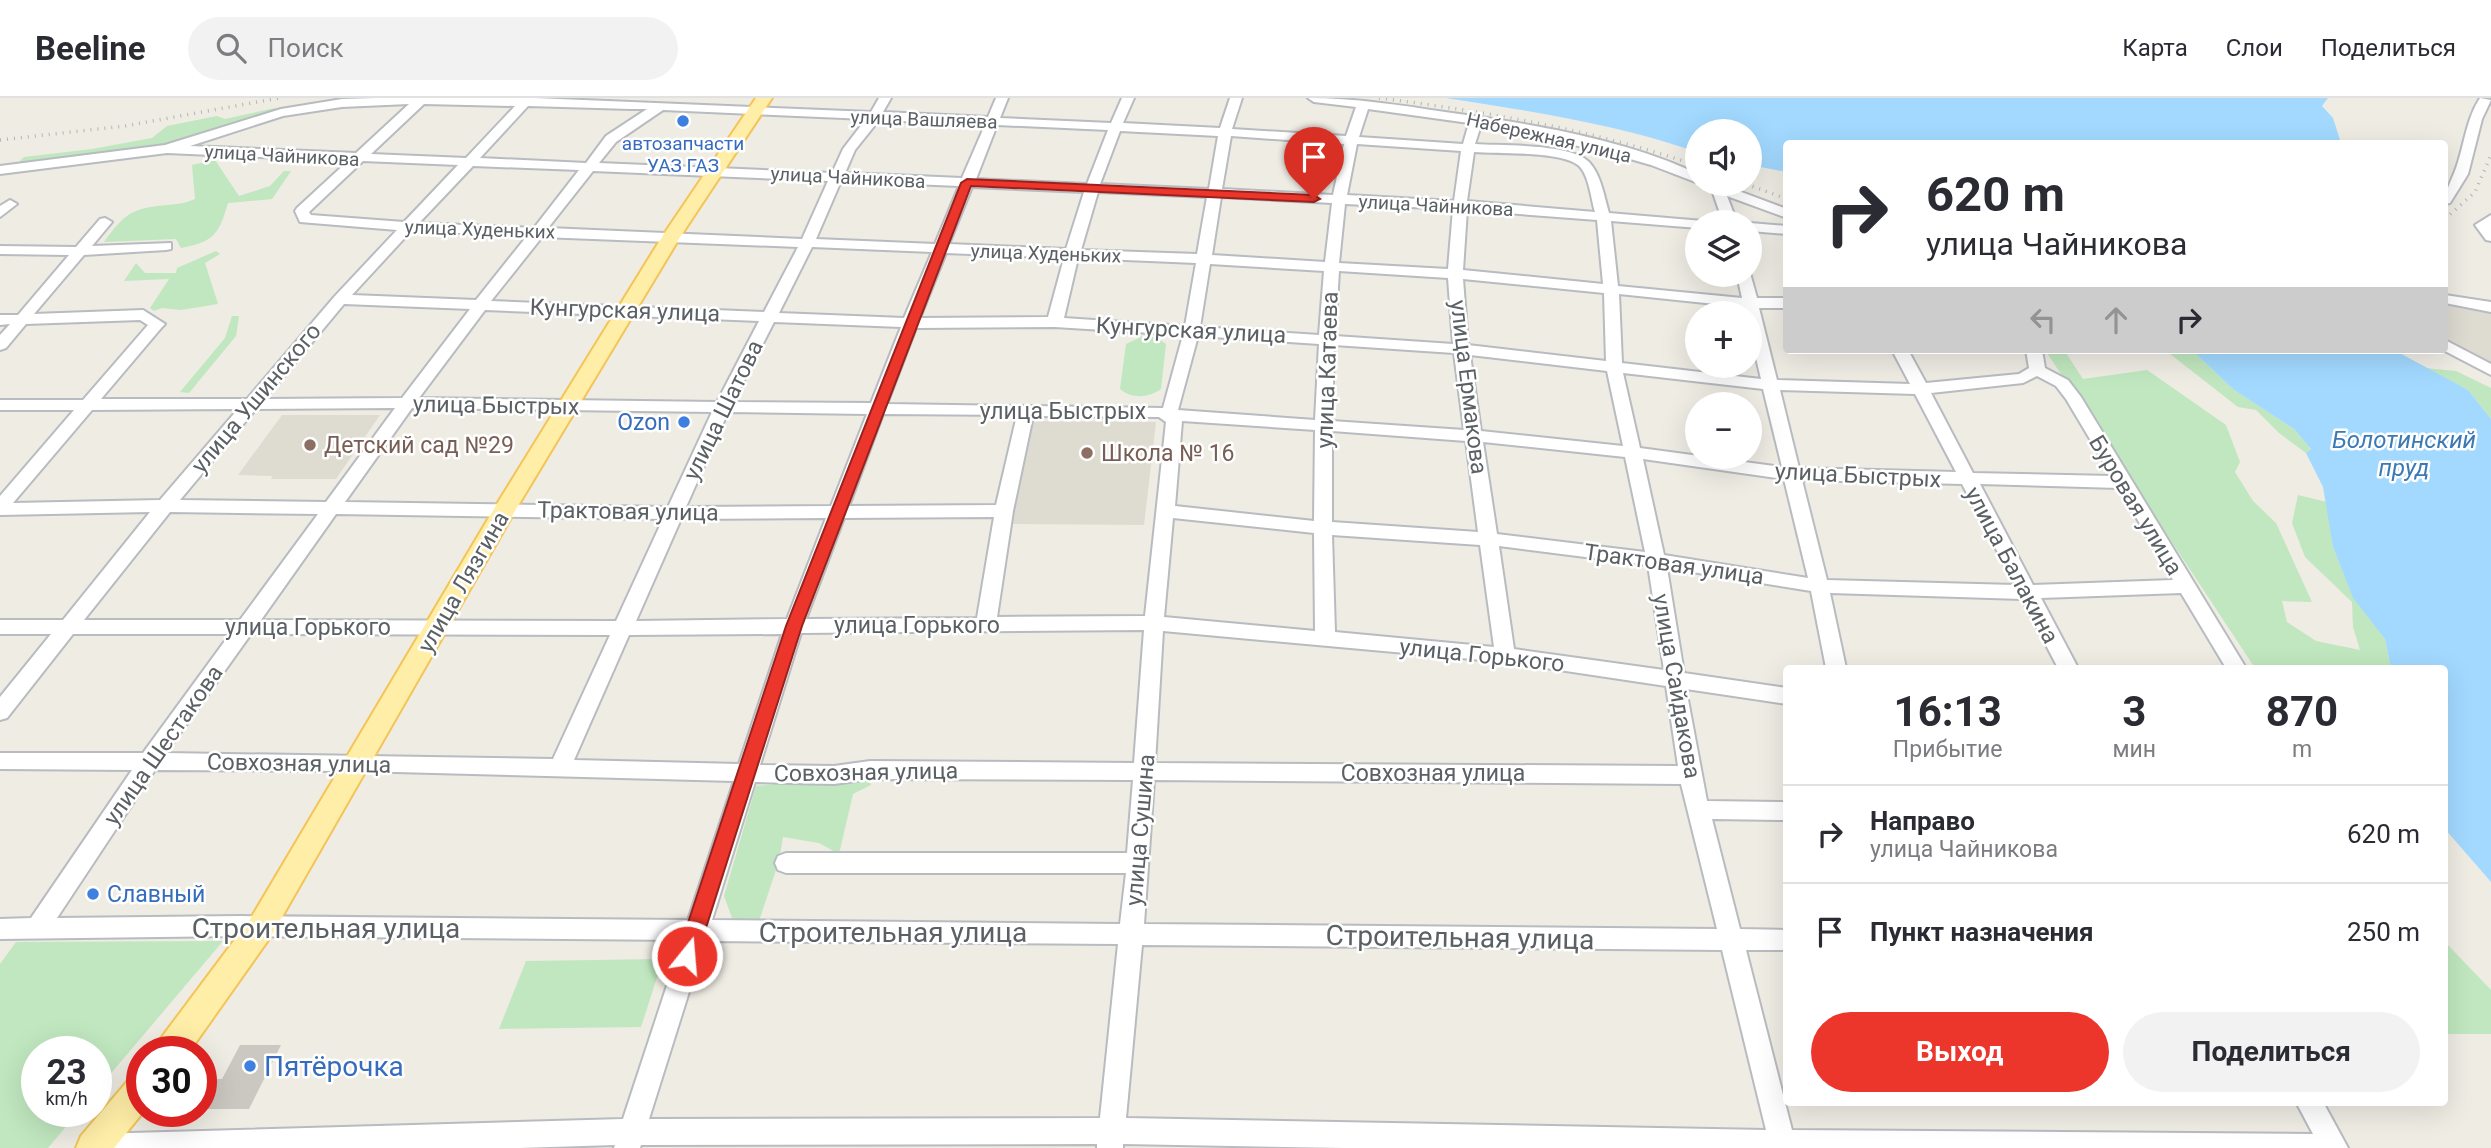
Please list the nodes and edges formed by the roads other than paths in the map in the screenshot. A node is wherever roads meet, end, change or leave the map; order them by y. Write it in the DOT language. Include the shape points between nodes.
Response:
graph roads {
  1 [pos="885,98"];
  2 [pos="1002,98"];
  3 [pos="1128,98"];
  4 [pos="1236,98"];
  5 [pos="1314,98"];
  6 [pos="2486,98"];
  7 [pos="422,99"];
  8 [pos="527,100"];
  9 [pos="759,104"];
  10 [pos="1363,105"];
  11 [pos="659,107"];
  12 [pos="874,118"];
  13 [pos="1476,119"];
  14 [pos="990,121"];
  15 [pos="1114,128"];
  16 [pos="1225,132"];
  17 [pos="1349,140"];
  18 [pos="1468,148"];
  19 [pos="167,149"];
  20 [pos="1562,154"];
  21 [pos="358,159"];
  22 [pos="472,161"];
  23 [pos="590,166"];
  24 [pos="0,170"];
  25 [pos="715,172"];
  26 [pos="1685,172"];
  27 [pos="837,177"];
  28 [pos="967,183"];
  29 [pos="1094,187"];
  30 [pos="1214,193"];
  31 [pos="1739,196"];
  32 [pos="2448,196"];
  33 [pos="1339,200"];
  34 [pos="1460,205"];
  35 [pos="1783,212"];
  36 [pos="1604,218"];
  37 [pos="2491,219"];
  38 [pos="105,222"];
  39 [pos="1685,223"];
  40 [pos="410,227"];
  41 [pos="1762,228"];
  42 [pos="1783,230"];
  43 [pos="537,232"];
  44 [pos="671,237"];
  45 [pos="2491,237"];
  46 [pos="807,243"];
  47 [pos="166,246"];
  48 [pos="0,250"];
  49 [pos="939,250"];
  50 [pos="82,251"];
  51 [pos="1071,253"];
  52 [pos="1204,259"];
  53 [pos="1332,267"];
  54 [pos="1455,274"];
  55 [pos="1611,289"];
  56 [pos="340,299"];
  57 [pos="2448,299"];
  58 [pos="1731,301"];
  59 [pos="1762,303"];
  60 [pos="1783,303"];
  61 [pos="481,304"];
  62 [pos="2490,306"];
  63 [pos="625,312"];
  64 [pos="769,316"];
  65 [pos="22,319"];
  66 [pos="0,320"];
  67 [pos="1055,321"];
  68 [pos="910,323"];
  69 [pos="157,324"];
  70 [pos="1192,330"];
  71 [pos="1326,338"];
  72 [pos="0,345"];
  73 [pos="1762,346"];
  74 [pos="2448,347"];
  75 [pos="1461,349"];
  76 [pos="1902,354"];
  77 [pos="2035,354"];
  78 [pos="1614,366"];
  79 [pos="2037,370"];
  80 [pos="2491,370"];
  81 [pos="1772,385"];
  82 [pos="1918,389"];
  83 [pos="90,404"];
  84 [pos="250,404"];
  85 [pos="407,404"];
  86 [pos="0,405"];
  87 [pos="568,405"];
  88 [pos="722,408"];
  89 [pos="877,410"];
  90 [pos="1026,411"];
  91 [pos="1169,415"];
  92 [pos="1324,425"];
  93 [pos="1474,436"];
  94 [pos="1630,452"];
  95 [pos="1793,474"];
  96 [pos="1966,480"];
  97 [pos="2122,482"];
  98 [pos="165,506"];
  99 [pos="0,508"];
  100 [pos="330,509"];
  101 [pos="505,509"];
  102 [pos="1004,511"];
  103 [pos="1166,511"];
  104 [pos="838,512"];
  105 [pos="674,513"];
  106 [pos="1322,528"];
  107 [pos="1489,538"];
  108 [pos="1656,560"];
  109 [pos="1819,586"];
  110 [pos="2185,586"];
  111 [pos="2025,592"];
  112 [pos="1154,623"];
  113 [pos="986,624"];
  114 [pos="248,626"];
  115 [pos="794,626"];
  116 [pos="0,627"];
  117 [pos="67,628"];
  118 [pos="436,628"];
  119 [pos="621,628"];
  120 [pos="1325,639"];
  121 [pos="1505,656"];
  122 [pos="1835,665"];
  123 [pos="2066,665"];
  124 [pos="2234,665"];
  125 [pos="1676,680"];
  126 [pos="1783,695"];
  127 [pos="0,712"];
  128 [pos="150,760"];
  129 [pos="0,761"];
  130 [pos="357,763"];
  131 [pos="559,769"];
  132 [pos="1145,772"];
  133 [pos="745,773"];
  134 [pos="1690,775"];
  135 [pos="1701,810"];
  136 [pos="1783,811"];
  137 [pos="786,863"];
  138 [pos="1138,863"];
  139 [pos="261,927"];
  140 [pos="0,929"];
  141 [pos="37,929"];
  142 [pos="695,930"];
  143 [pos="1131,933"];
  144 [pos="1730,940"];
  145 [pos="1783,940"];
  146 [pos="182,1036"];
  147 [pos="2311,1106"];
  148 [pos="126,1108"];
  149 [pos="1111,1139"];
  150 [pos="630,1140"];
  151 [pos="1783,1145"];
  152 [pos="94,1147"];
  153 [pos="2335,1148"];
  1 -- 12 [label="street, улица Шатова"];
  2 -- 14 [label="street"];
  3 -- 15 [label="street"];
  4 -- 16 [label="street"];
  5 -- 10 [label="street, Набережная улица"];
  6 -- 32 [label="street" via="2479,105 2468,159"];
  7 -- 8 [label="street, улица Вашляева"];
  7 -- 19 [label="street, улица Вашляева" via="342,103 281,113"];
  7 -- 21 [label="street"];
  8 -- 11 [label="street, улица Вашляева"];
  8 -- 22 [label="street, улица Ушинского"];
  9 -- 11 [label="street, улица Вашляева"];
  9 -- 12 [label="street, улица Вашляева"];
  9 -- 25 [label="main road, улица Лязгина"];
  10 -- 13 [label="street, Набережная улица"];
  10 -- 17 [label="street, улица Катаева"];
  11 -- 23 [label="street, улица Шестакова" via="611,139"];
  12 -- 14 [label="street, улица Вашляева"];
  12 -- 27 [label="street, улица Шатова" via="849,149"];
  13 -- 18 [label="street, улица Ермакова"];
  13 -- 26 [label="street, Набережная улица" via="1578,139"];
  14 -- 15 [label="street, улица Вашляева"];
  14 -- 28 [label="street"];
  15 -- 16 [label="street, улица Вашляева"];
  15 -- 29 [label="street"];
  16 -- 17 [label="street, улица Вашляева"];
  16 -- 30 [label="street"];
  17 -- 18 [label="street, улица Вашляева"];
  17 -- 33 [label="street, улица Катаева"];
  18 -- 20 [label="street, улица Вашляева"];
  18 -- 34 [label="street, улица Ермакова"];
  19 -- 21 [label="street, улица Чайникова"];
  19 -- 24 [label="street, улица Чайникова"];
  20 -- 36 [label="street, улица Сайдакова" via="1583,162"];
  21 -- 22 [label="street, улица Чайникова"];
  21 -- 40 [label="street, улица Худеньких" via="302,211 305,219"];
  22 -- 23 [label="street, улица Чайникова"];
  22 -- 40 [label="street, улица Ушинского"];
  23 -- 25 [label="street, улица Чайникова"];
  23 -- 43 [label="street, улица Шестакова"];
  25 -- 27 [label="street, улица Чайникова"];
  25 -- 44 [label="main road, улица Лязгина"];
  27 -- 28 [label="street, улица Чайникова"];
  27 -- 46 [label="street, улица Шатова"];
  28 -- 29 [label="street, улица Чайникова"];
  28 -- 49 [label="street"];
  29 -- 30 [label="street, улица Чайникова"];
  29 -- 51 [label="street"];
  30 -- 33 [label="street, улица Чайникова"];
  30 -- 52 [label="street"];
  31 -- 35 [label="street"];
  33 -- 34 [label="street, улица Чайникова"];
  33 -- 53 [label="street, улица Катаева"];
  34 -- 36 [label="street, улица Чайникова"];
  34 -- 54 [label="street, улица Ермакова"];
  36 -- 39 [label="street, улица Чайникова"];
  36 -- 55 [label="street, улица Сайдакова"];
  37 -- 45 [label="street" via="2482,225"];
  38 -- 50 [label="street"];
  40 -- 43 [label="street, улица Худеньких"];
  40 -- 56 [label="street, улица Ушинского"];
  41 -- 42 [label="street"];
  43 -- 44 [label="street, улица Худеньких"];
  43 -- 61 [label="street, улица Шестакова"];
  44 -- 46 [label="street, улица Худеньких"];
  44 -- 63 [label="main road, улица Лязгина"];
  46 -- 49 [label="street, улица Худеньких"];
  46 -- 64 [label="street, улица Шатова"];
  47 -- 50 [label="street"];
  48 -- 50 [label="street"];
  49 -- 51 [label="street, улица Худеньких"];
  49 -- 68 [label="street"];
  50 -- 65 [label="street"];
  51 -- 52 [label="street, улица Худеньких"];
  51 -- 67 [label="street"];
  52 -- 53 [label="street, улица Худеньких"];
  52 -- 70 [label="street"];
  53 -- 54 [label="street, улица Худеньких"];
  53 -- 71 [label="street, улица Катаева"];
  54 -- 55 [label="street, улица Худеньких"];
  54 -- 75 [label="street, улица Ермакова"];
  55 -- 58 [label="street, улица Худеньких"];
  55 -- 78 [label="street, улица Сайдакова"];
  56 -- 61 [label="street, Кунгурская улица"];
  56 -- 84 [label="street, улица Ушинского"];
  57 -- 62 [label="street"];
  59 -- 60 [label="street, улица Худеньких"];
  61 -- 63 [label="street, Кунгурская улица"];
  61 -- 85 [label="street, улица Шестакова"];
  63 -- 64 [label="street, Кунгурская улица"];
  63 -- 87 [label="main road, улица Лязгина"];
  64 -- 68 [label="street, Кунгурская улица"];
  64 -- 88 [label="street, улица Шатова"];
  65 -- 66 [label="street"];
  65 -- 69 [label="street" via="143,315"];
  65 -- 72 [label="street"];
  67 -- 68 [label="street, Кунгурская улица"];
  67 -- 70 [label="street, Кунгурская улица"];
  68 -- 89 [label="street"];
  69 -- 83 [label="street"];
  70 -- 71 [label="street, Кунгурская улица"];
  70 -- 91 [label="street"];
  71 -- 75 [label="street, Кунгурская улица"];
  71 -- 92 [label="street, улица Катаева"];
  73 -- 81 [label="street"];
  74 -- 80 [label="street"];
  75 -- 78 [label="street, Кунгурская улица"];
  75 -- 93 [label="street, улица Ермакова"];
  76 -- 82 [label="street, улица Балакина"];
  77 -- 79 [label="street"];
  78 -- 81 [label="street, Кунгурская улица"];
  78 -- 94 [label="street, улица Сайдакова"];
  79 -- 82 [label="street, Кунгурская улица" via="2023,378"];
  79 -- 97 [label="street, Буровая улица" via="2062,383 2073,397"];
  81 -- 82 [label="street, Кунгурская улица"];
  81 -- 95 [label="street"];
  82 -- 96 [label="street, улица Балакина"];
  83 -- 84 [label="street, улица Быстрых"];
  83 -- 86 [label="street, улица Быстрых"];
  83 -- 99 [label="street"];
  84 -- 85 [label="street, улица Быстрых"];
  84 -- 98 [label="street, улица Ушинского"];
  85 -- 87 [label="street, улица Быстрых"];
  85 -- 100 [label="street, улица Шестакова"];
  87 -- 88 [label="street, улица Быстрых"];
  87 -- 101 [label="main road, улица Лязгина"];
  88 -- 89 [label="street, улица Быстрых"];
  88 -- 105 [label="street, улица Шатова"];
  89 -- 90 [label="street, улица Быстрых"];
  89 -- 104 [label="street"];
  90 -- 91 [label="street, улица Быстрых"];
  90 -- 102 [label="street"];
  91 -- 92 [label="street, улица Быстрых"];
  91 -- 103 [label="street, улица Сушина" via="1174,422"];
  92 -- 93 [label="street, улица Быстрых"];
  92 -- 106 [label="street, улица Катаева"];
  93 -- 94 [label="street, улица Быстрых"];
  93 -- 107 [label="street, улица Ермакова"];
  94 -- 95 [label="street, улица Быстрых"];
  94 -- 108 [label="street, улица Сайдакова"];
  95 -- 96 [label="street, улица Быстрых"];
  95 -- 109 [label="street"];
  96 -- 97 [label="street, улица Быстрых"];
  96 -- 111 [label="street, улица Балакина"];
  97 -- 110 [label="street, Буровая улица"];
  98 -- 99 [label="street, Трактовая улица"];
  98 -- 100 [label="street, Трактовая улица"];
  98 -- 117 [label="street, улица Ушинского"];
  100 -- 101 [label="street, Трактовая улица"];
  100 -- 114 [label="street, улица Шестакова"];
  101 -- 105 [label="street, Трактовая улица"];
  101 -- 118 [label="main road, улица Лязгина"];
  102 -- 104 [label="street, Трактовая улица"];
  102 -- 113 [label="street"];
  103 -- 106 [label="street, Трактовая улица"];
  103 -- 112 [label="street, улица Сушина"];
  104 -- 105 [label="street, Трактовая улица"];
  104 -- 115 [label="street"];
  105 -- 119 [label="street, улица Шатова"];
  106 -- 107 [label="street, Трактовая улица"];
  106 -- 120 [label="street, улица Катаева"];
  107 -- 108 [label="street, Трактовая улица"];
  107 -- 121 [label="street, улица Ермакова"];
  108 -- 109 [label="street, Трактовая улица"];
  108 -- 125 [label="street, улица Сайдакова"];
  109 -- 111 [label="street, Трактовая улица"];
  109 -- 122 [label="street"];
  110 -- 111 [label="street, Трактовая улица"];
  110 -- 124 [label="street, Буровая улица"];
  111 -- 123 [label="street, улица Балакина"];
  112 -- 113 [label="street, улица Горького"];
  112 -- 120 [label="street, улица Горького"];
  112 -- 132 [label="street, улица Сушина"];
  113 -- 115 [label="street, улица Горького"];
  114 -- 117 [label="street, улица Горького"];
  114 -- 118 [label="street, улица Горького"];
  114 -- 128 [label="street, улица Шестакова"];
  115 -- 119 [label="street, улица Горького"];
  115 -- 133 [label="street"];
  116 -- 117 [label="street, улица Горького"];
  117 -- 127 [label="street, улица Ушинского"];
  118 -- 119 [label="street, улица Горького"];
  118 -- 130 [label="main road, улица Лязгина"];
  119 -- 131 [label="street, улица Шатова"];
  120 -- 121 [label="street, улица Горького"];
  121 -- 125 [label="street, улица Горького"];
  125 -- 126 [label="street, улица Горького"];
  125 -- 134 [label="street, улица Сайдакова"];
  128 -- 129 [label="street, Совхозная улица"];
  128 -- 130 [label="street, Совхозная улица"];
  128 -- 141 [label="street, улица Шестакова"];
  130 -- 131 [label="street, Совхозная улица"];
  130 -- 139 [label="main road, улица Лязгина"];
  131 -- 133 [label="street, Совхозная улица"];
  132 -- 133 [label="street, Совхозная улица"];
  132 -- 134 [label="street, Совхозная улица"];
  132 -- 138 [label="street, улица Сушина"];
  133 -- 142 [label="street"];
  134 -- 135 [label="street, улица Сайдакова"];
  135 -- 136 [label="street"];
  135 -- 144 [label="street, улица Сайдакова"];
  137 -- 138 [label="street"];
  138 -- 143 [label="street, улица Сушина"];
  139 -- 141 [label="street, Строительная улица"];
  139 -- 142 [label="street, Строительная улица"];
  139 -- 146 [label="main road, улица Лязгина"];
  140 -- 141 [label="street, Строительная улица"];
  142 -- 143 [label="street, Строительная улица"];
  142 -- 150 [label="street"];
  143 -- 144 [label="street, Строительная улица"];
  143 -- 149 [label="street, улица Сушина"];
  144 -- 145 [label="street, Строительная улица"];
  144 -- 151 [label="street, улица Сайдакова"];
  147 -- 153 [label="street"];
  148 -- 152 [label="main road"];
  149 -- 150 [label="street"];
  149 -- 151 [label="street"];
  150 -- 152 [label="street"];
  151 -- 153 [label="street"];
}
